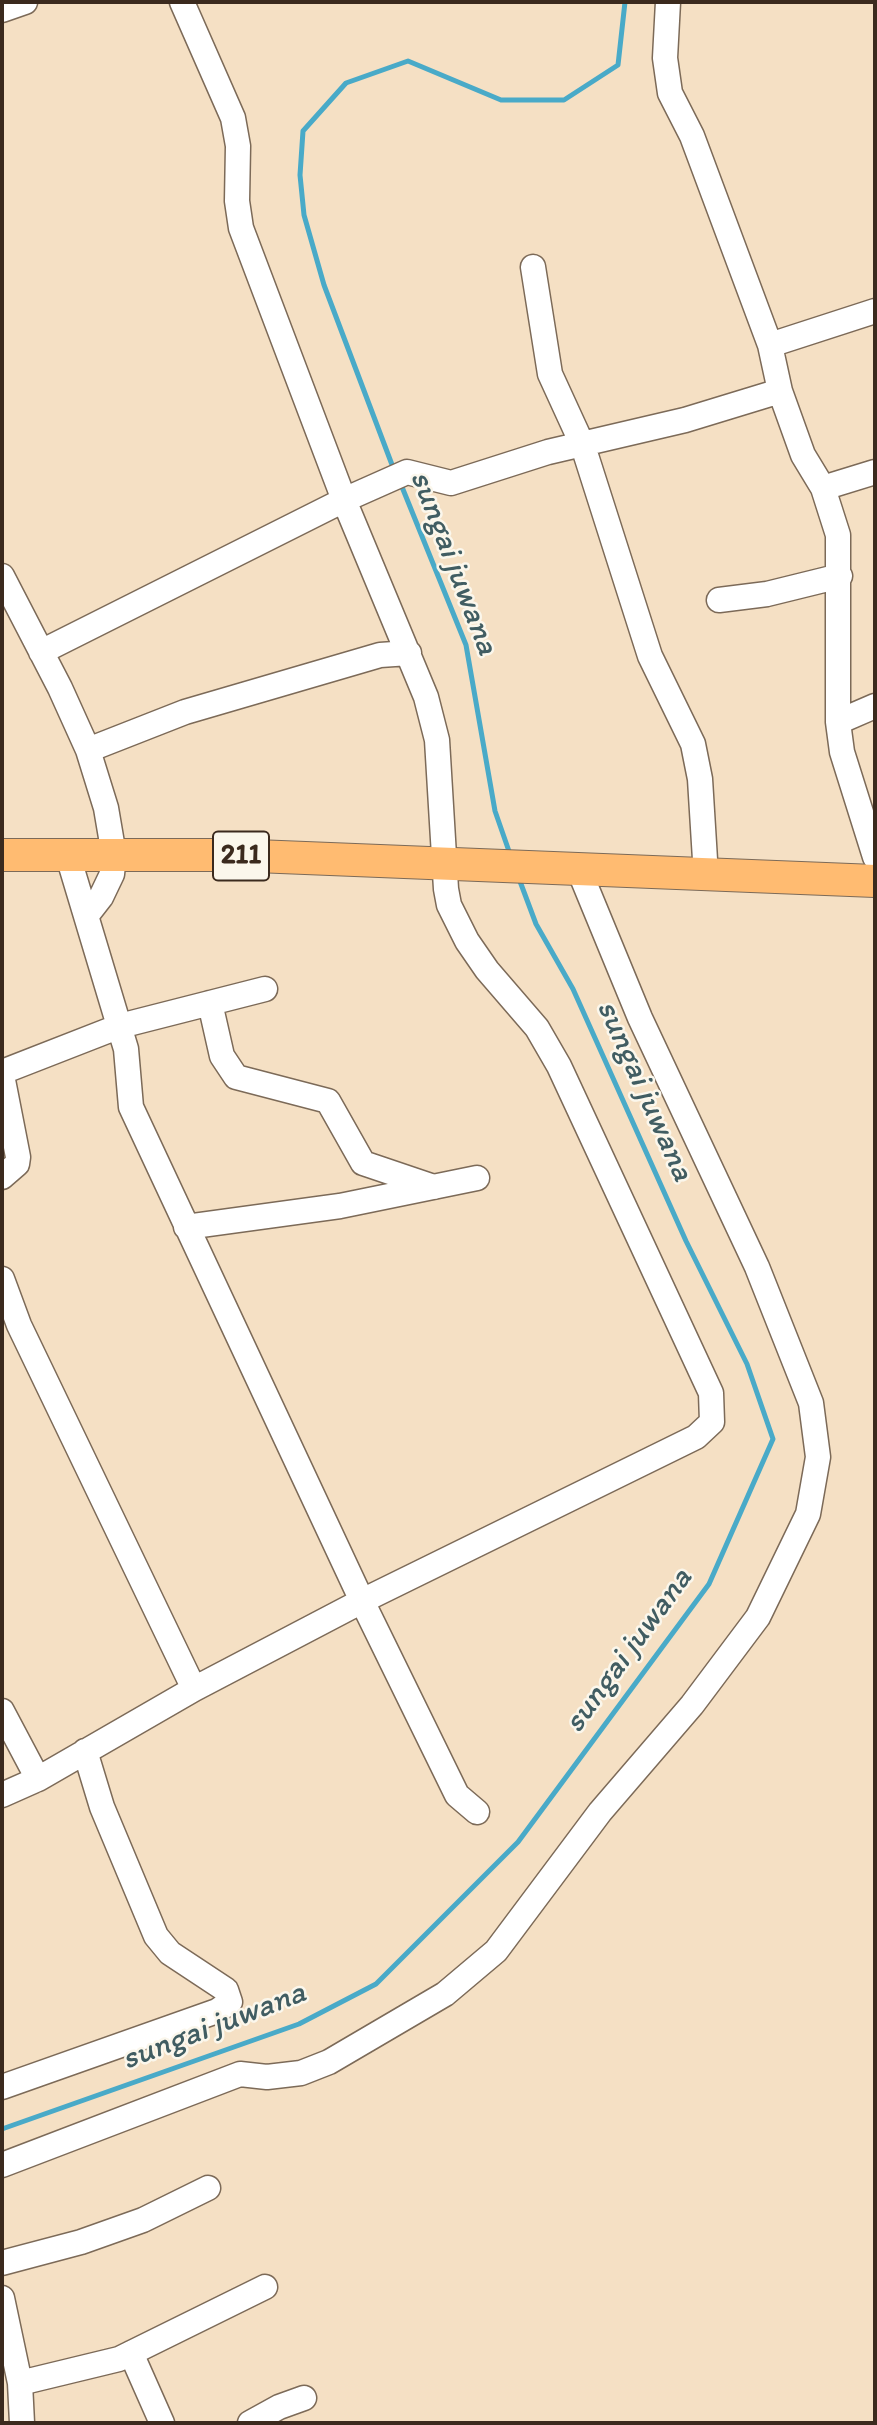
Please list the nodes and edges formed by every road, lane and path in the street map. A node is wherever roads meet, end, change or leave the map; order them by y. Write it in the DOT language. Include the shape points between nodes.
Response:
graph roads {
  1 [pos="25,2"];
  2 [pos="182,2"];
  3 [pos="668,2"];
  4 [pos="2,10"];
  5 [pos="533,267"];
  6 [pos="875,311"];
  7 [pos="770,345"];
  8 [pos="780,391"];
  9 [pos="583,446"];
  10 [pos="875,472"];
  11 [pos="823,488"];
  12 [pos="355,495"];
  13 [pos="2,576"];
  14 [pos="840,576"];
  15 [pos="719,600"];
  16 [pos="41,652"];
  17 [pos="409,653"];
  18 [pos="875,706"];
  19 [pos="838,722"];
  20 [pos="88,750"];
  21 [pos="2,855"];
  22 [pos="114,855"];
  23 [pos="68,856"];
  24 [pos="875,857"];
  25 [pos="444,864"];
  26 [pos="579,870"];
  27 [pos="706,876"];
  28 [pos="875,881"];
  29 [pos="87,915"];
  30 [pos="265,989"];
  31 [pos="210,1003"];
  32 [pos="120,1026"];
  33 [pos="2,1074"];
  34 [pos="2,1177"];
  35 [pos="477,1178"];
  36 [pos="434,1187"];
  37 [pos="186,1227"];
  38 [pos="2,1279"];
  39 [pos="362,1601"];
  40 [pos="194,1689"];
  41 [pos="2,1711"];
  42 [pos="85,1751"];
  43 [pos="38,1779"];
  44 [pos="2,1795"];
  45 [pos="477,1812"];
  46 [pos="2,2087"];
  47 [pos="2,2165"];
  48 [pos="208,2188"];
  49 [pos="2,2263"];
  50 [pos="265,2287"];
  51 [pos="2,2298"];
  52 [pos="131,2353"];
  53 [pos="20,2383"];
  54 [pos="304,2398"];
  55 [pos="20,2422"];
  56 [pos="162,2423"];
  57 [pos="250,2423"];
  1 -- 4 [label="street"];
  2 -- 12 [label="street" via="233,118 241,228"];
  3 -- 7 [label="street" via="665,67 670,93 692,136"];
  5 -- 9 [label="street" via="550,374"];
  6 -- 7 [label="street"];
  7 -- 8 [label="street"];
  8 -- 9 [label="street"];
  8 -- 11 [label="street" via="803,455"];
  9 -- 12 [label="street" via="548,452 451,483 407,472"];
  9 -- 27 [label="street" via="650,656 693,744 700,779"];
  10 -- 11 [label="street"];
  11 -- 14 [label="street" via="838,535"];
  12 -- 16 [label="street"];
  12 -- 17 [label="street"];
  13 -- 16 [label="street"];
  14 -- 15 [label="street"];
  14 -- 19 [label="street"];
  16 -- 20 [label="street"];
  17 -- 20 [label="street" via="380,655 185,712"];
  17 -- 25 [label="street" via="437,740"];
  18 -- 19 [label="street"];
  19 -- 24 [label="street" via="842,752"];
  20 -- 22 [label="street" via="106,808"];
  21 -- 23 [label="main road, 211"];
  22 -- 23 [label="main road, 211"];
  22 -- 25 [label="main road, 211"];
  22 -- 29 [label="street" via="108,884"];
  23 -- 29 [label="street"];
  25 -- 26 [label="main road, 211"];
  25 -- 39 [label="street" via="456,920 487,970 537,1028 559,1066 702,1368 714,1411 712,1422 696,1437"];
  26 -- 27 [label="main road"];
  26 -- 47 [label="street" via="640,1018 757,1267 811,1403 818,1457 808,1514 758,1617 692,1705 600,1812 496,1951 445,1994 329,2062 301,2073 240,2074"];
  27 -- 28 [label="main road"];
  29 -- 32 [label="street"];
  30 -- 31 [label="street"];
  31 -- 32 [label="street"];
  31 -- 36 [label="street" via="222,1056 236,1077 328,1101 363,1163"];
  32 -- 33 [label="street"];
  32 -- 37 [label="street" via="131,1107"];
  33 -- 34 [label="street" via="18,1157 17,1164"];
  35 -- 36 [label="street"];
  36 -- 37 [label="street" via="340,1206"];
  37 -- 39 [label="street"];
  38 -- 40 [label="street" via="19,1325"];
  39 -- 40 [label="street"];
  39 -- 45 [label="street" via="457,1795"];
  40 -- 42 [label="street"];
  41 -- 43 [label="street"];
  42 -- 43 [label="street"];
  42 -- 46 [label="street" via="102,1807 156,1936 170,1953 226,1990 230,2002 218,2011"];
  43 -- 44 [label="street"];
  48 -- 49 [label="street" via="143,2220"];
  50 -- 52 [label="street"];
  51 -- 53 [label="street"];
  52 -- 53 [label="street"];
  52 -- 56 [label="street"];
  53 -- 55 [label="street"];
  54 -- 57 [label="street"];
}
